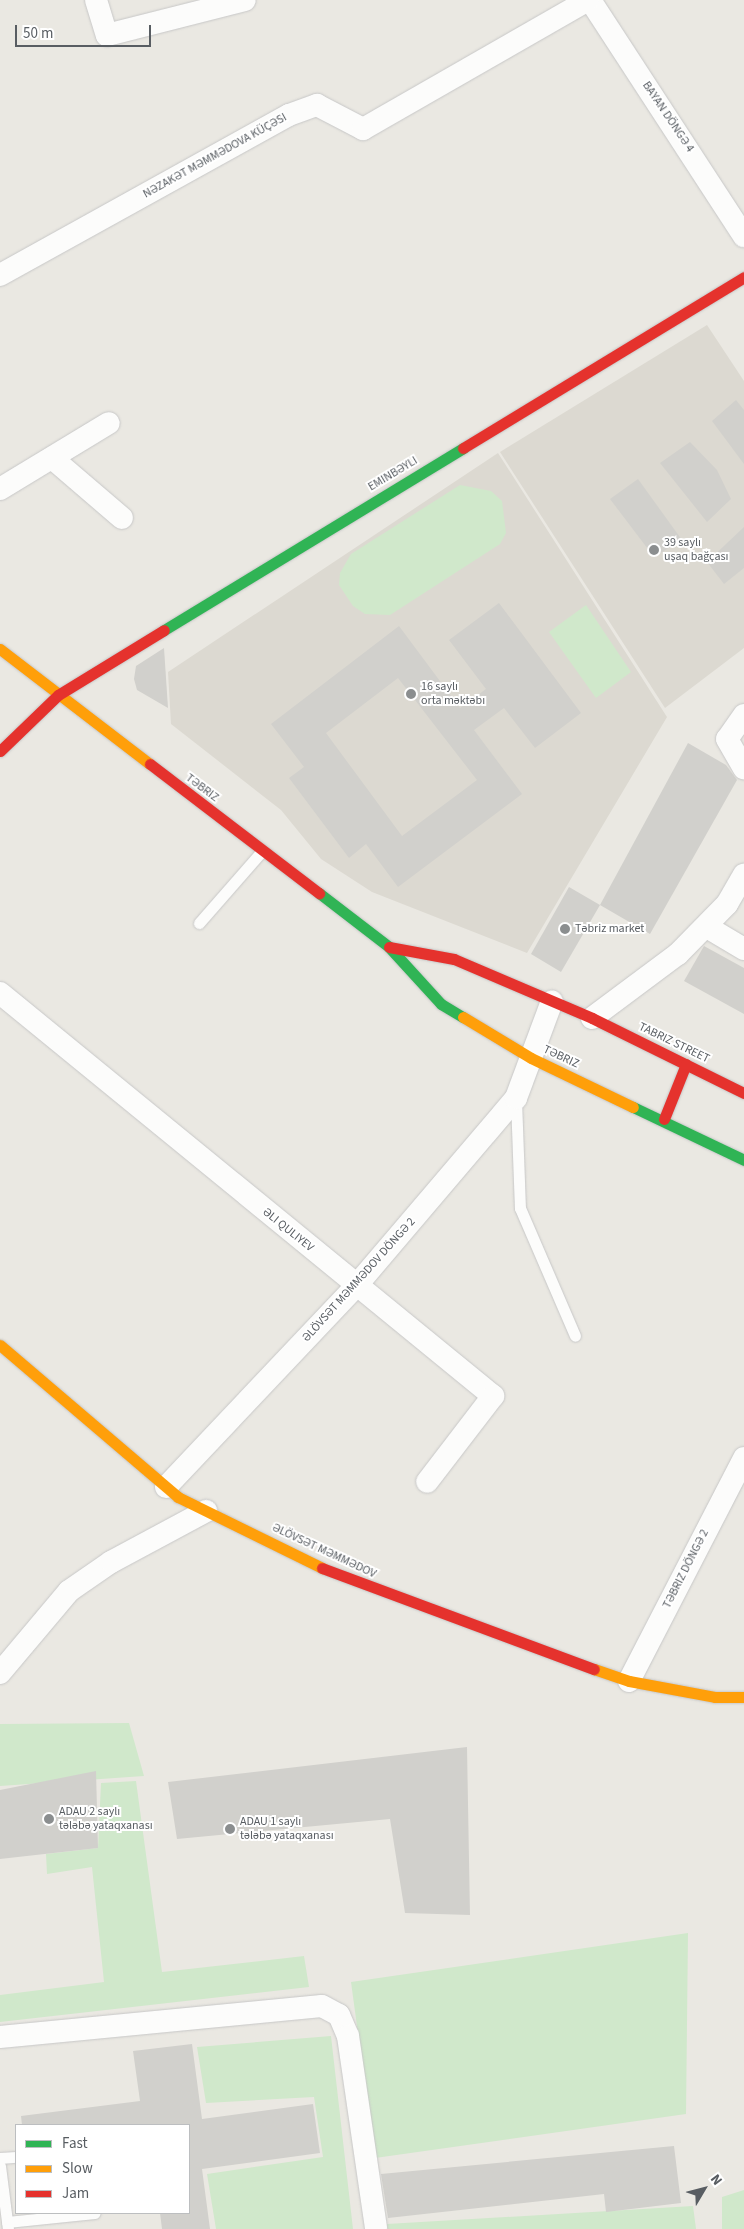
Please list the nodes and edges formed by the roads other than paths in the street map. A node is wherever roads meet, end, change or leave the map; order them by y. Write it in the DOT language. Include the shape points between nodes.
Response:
graph roads {
  1 [pos="96,0"];
  2 [pos="245,0"];
  3 [pos="589,0"];
  4 [pos="744,236"];
  5 [pos="0,274"];
  6 [pos="744,277"];
  7 [pos="109,423"];
  8 [pos="52,458"];
  9 [pos="0,489"];
  10 [pos="122,518"];
  11 [pos="0,650"];
  12 [pos="58,695"];
  13 [pos="744,715"];
  14 [pos="0,751"];
  15 [pos="744,769"];
  16 [pos="262,851"];
  17 [pos="744,875"];
  18 [pos="199,923"];
  19 [pos="707,928"];
  20 [pos="389,947"];
  21 [pos="744,949"];
  22 [pos="0,993"];
  23 [pos="552,1001"];
  24 [pos="592,1018"];
  25 [pos="531,1058"];
  26 [pos="686,1064"];
  27 [pos="744,1093"];
  28 [pos="516,1098"];
  29 [pos="664,1119"];
  30 [pos="744,1160"];
  31 [pos="356,1286"];
  32 [pos="575,1336"];
  33 [pos="0,1345"];
  34 [pos="744,1458"];
  35 [pos="427,1482"];
  36 [pos="166,1487"];
  37 [pos="206,1510"];
  38 [pos="0,1673"];
  39 [pos="629,1681"];
  40 [pos="744,1698"];
  41 [pos="0,2037"];
  42 [pos="15,2157"];
  43 [pos="0,2158"];
  44 [pos="0,2166"];
  45 [pos="88,2214"];
  46 [pos="8,2226"];
  47 [pos="376,2229"];
  1 -- 2 [label="street" via="107,35"];
  3 -- 4 [label="street, BAYAN DÖNGƏ 4"];
  3 -- 5 [label="street, NƏZAKƏT MƏMMƏDOVA KÜÇƏSI" via="363,129 317,105 289,115"];
  6 -- 12 [label="street, EMINBƏYLI"];
  7 -- 8 [label="street"];
  8 -- 9 [label="street"];
  8 -- 10 [label="street"];
  11 -- 12 [label="street, TƏBRIZ"];
  12 -- 14 [label="street, EMINBƏYLI"];
  12 -- 16 [label="street, TƏBRIZ"];
  13 -- 15 [label="street" via="727,739"];
  16 -- 18 [label="lane"];
  16 -- 20 [label="street, TƏBRIZ"];
  17 -- 19 [label="street"];
  19 -- 21 [label="street"];
  19 -- 24 [label="street"];
  20 -- 23 [label="street, TƏBRIZ" via="454,959"];
  20 -- 25 [label="street, TƏBRIZ" via="440,1004"];
  22 -- 31 [label="street, ƏLI QULIYEV"];
  23 -- 24 [label="street, TƏBRIZ"];
  23 -- 25 [label="street, ƏLÖVSƏT MƏMMƏDOV DÖNGƏ 2"];
  24 -- 26 [label="street, TABRIZ STREET"];
  25 -- 28 [label="street, ƏLÖVSƏT MƏMMƏDOV DÖNGƏ 2"];
  25 -- 29 [label="street, TƏBRIZ"];
  26 -- 27 [label="street, TABRIZ STREET"];
  26 -- 29 [label="street"];
  28 -- 31 [label="street, ƏLÖVSƏT MƏMMƏDOV DÖNGƏ 2"];
  28 -- 32 [label="lane" via="520,1208"];
  29 -- 30 [label="street, TƏBRIZ"];
  31 -- 35 [label="street, ƏLI QULIYEV" via="493,1396"];
  31 -- 36 [label="street, ƏLÖVSƏT MƏMMƏDOV DÖNGƏ 2"];
  33 -- 36 [label="street, ƏLÖVSƏT MƏMMƏDOV"];
  34 -- 39 [label="street, TƏBRIZ DÖNGƏ 2"];
  36 -- 37 [label="street, ƏLÖVSƏT MƏMMƏDOV"];
  37 -- 38 [label="street" via="111,1562 69,1591"];
  37 -- 39 [label="street, ƏLÖVSƏT MƏMMƏDOV" via="349,1581"];
  39 -- 40 [label="street, ƏLÖVSƏT MƏMMƏDOV" via="715,1697"];
  41 -- 47 [label="street" via="322,2006 339,2015 348,2036"];
  42 -- 43 [label="lane"];
  44 -- 46 [label="lane"];
  45 -- 46 [label="lane"];
}
